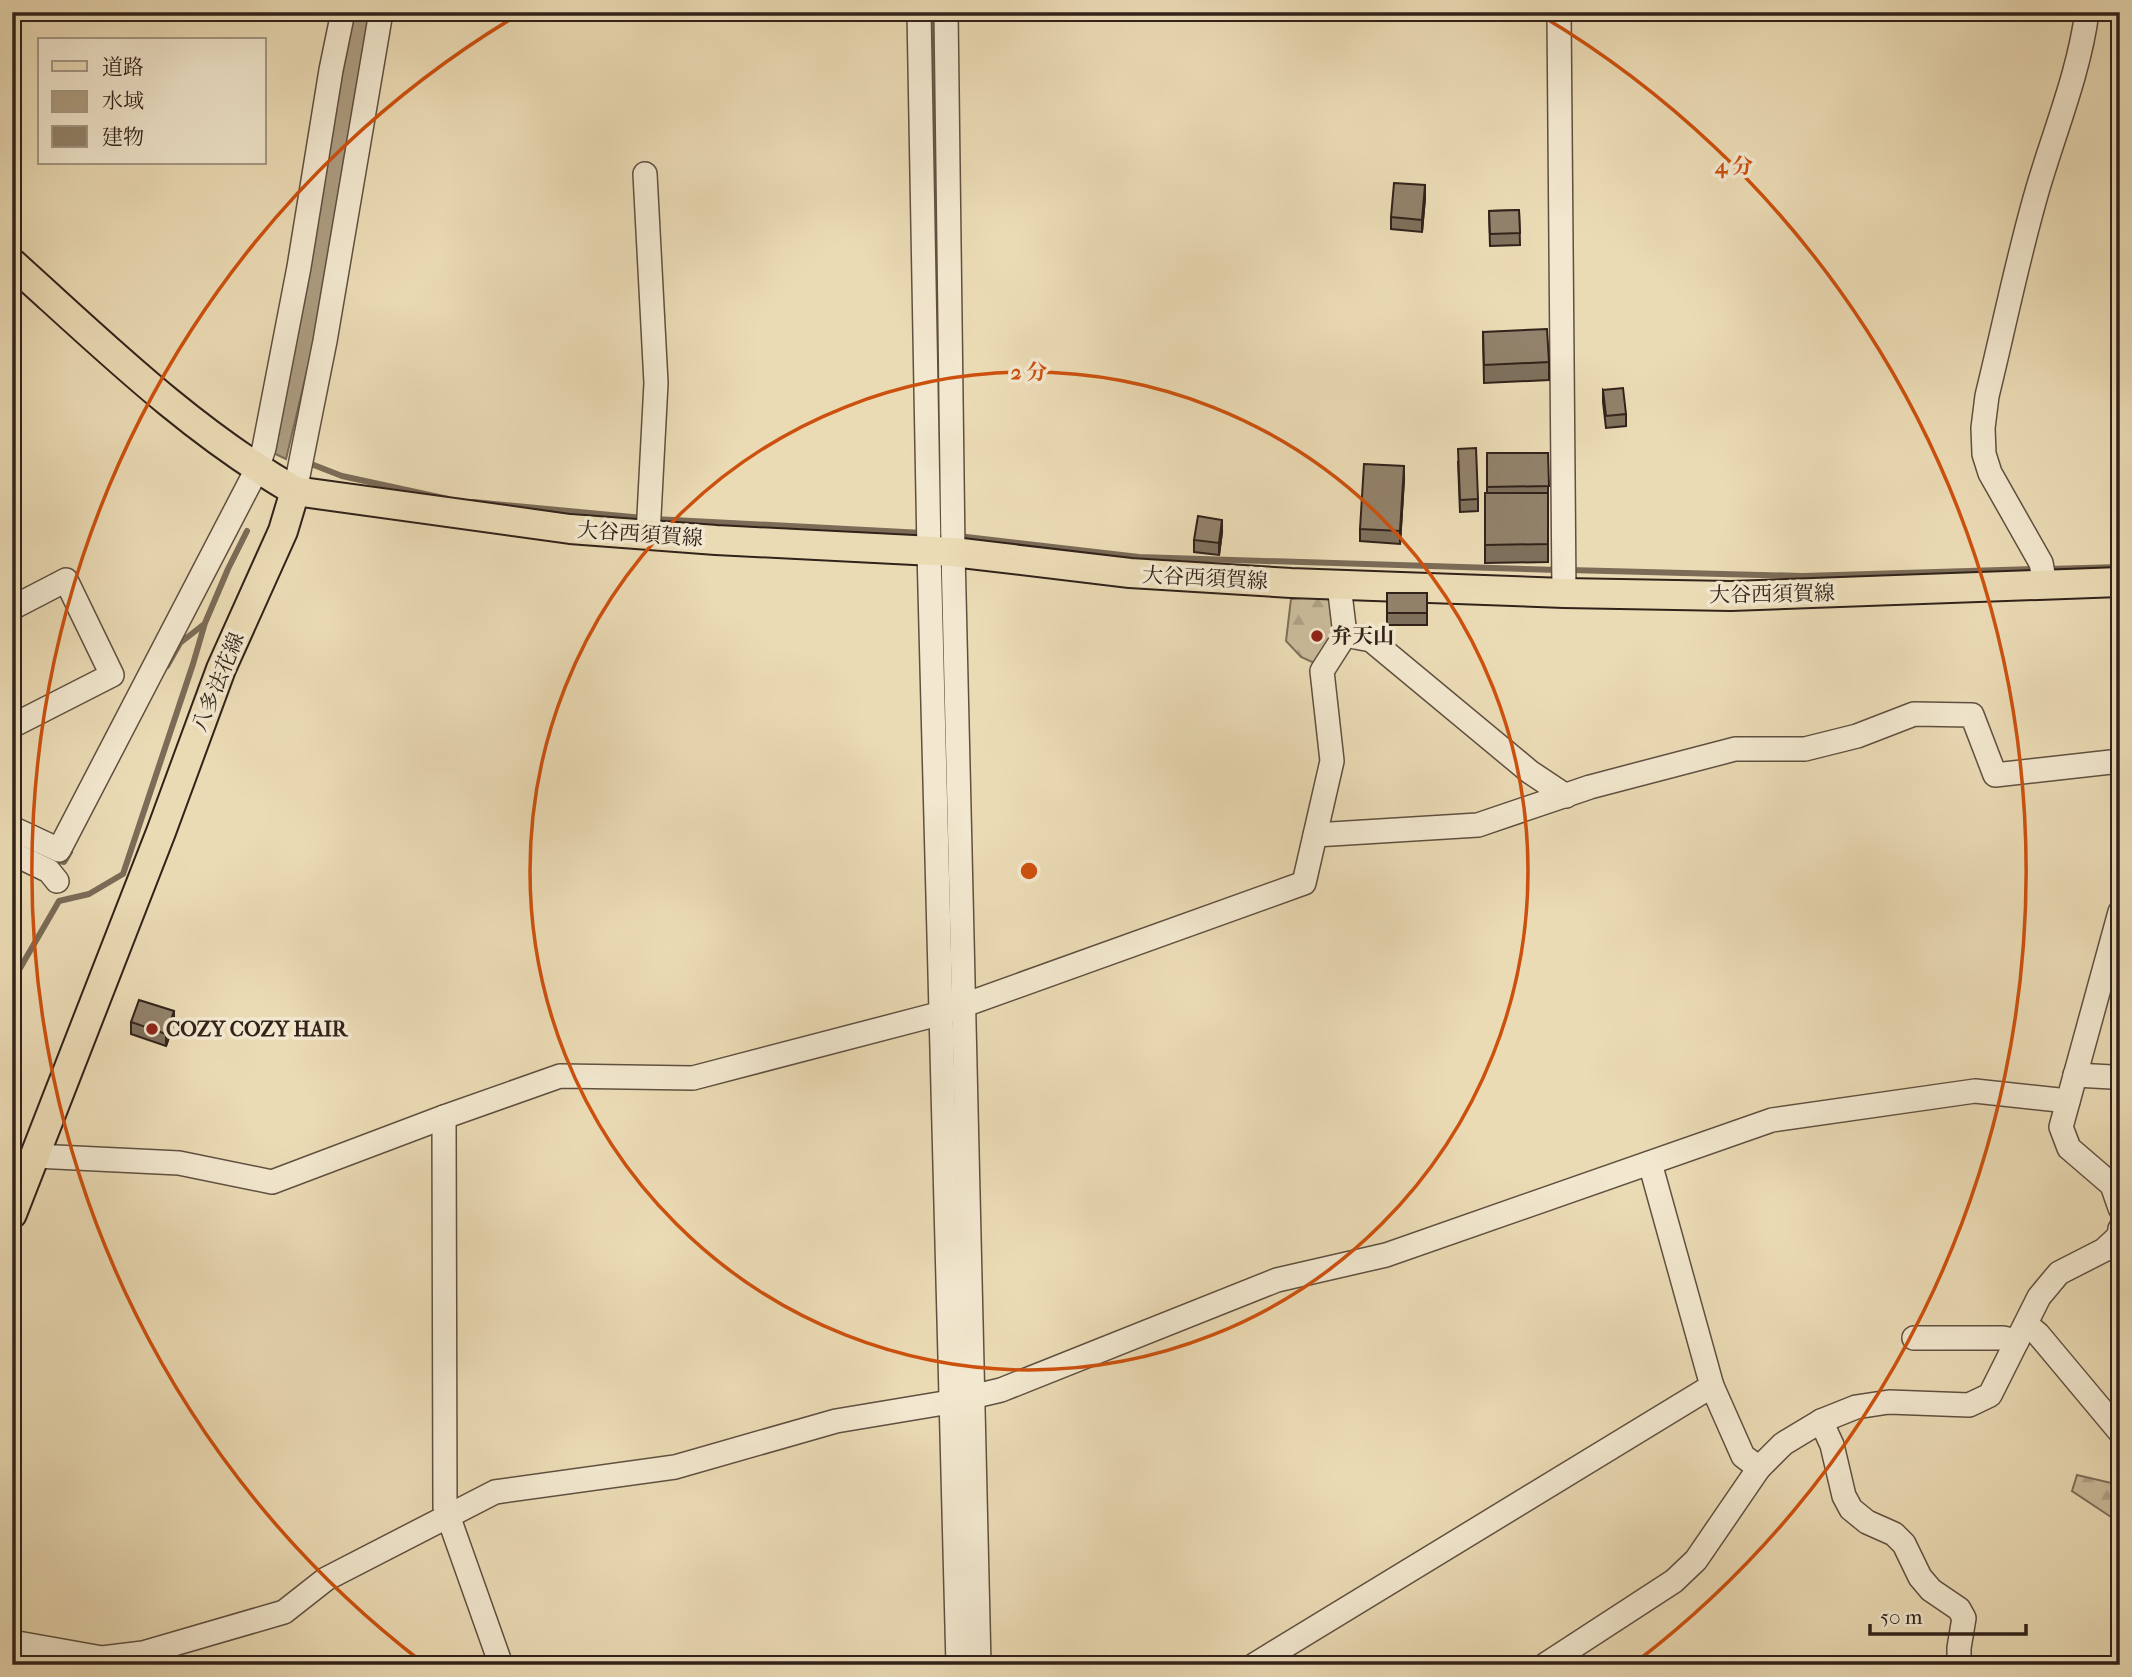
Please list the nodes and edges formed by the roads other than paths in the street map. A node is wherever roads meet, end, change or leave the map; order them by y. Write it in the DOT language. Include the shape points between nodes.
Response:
graph roads {
  1 [pos="343,12"];
  2 [pos="381,12"];
  3 [pos="919,12"];
  4 [pos="946,12"];
  5 [pos="1559,12"];
  6 [pos="2087,12"];
  7 [pos="645,174"];
  8 [pos="12,263"];
  9 [pos="257,469"];
  10 [pos="295,491"];
  11 [pos="648,535"];
  12 [pos="941,552"];
  13 [pos="2120,582"];
  14 [pos="1339,584"];
  15 [pos="2045,584"];
  16 [pos="1564,593"];
  17 [pos="12,608"];
  18 [pos="1345,635"];
  19 [pos="12,726"];
  20 [pos="2120,761"];
  21 [pos="1566,796"];
  22 [pos="12,828"];
  23 [pos="1315,835"];
  24 [pos="12,853"];
  25 [pos="57,881"];
  26 [pos="2120,912"];
  27 [pos="965,1005"];
  28 [pos="942,1013"];
  29 [pos="2075,1075"];
  30 [pos="2120,1080"];
  31 [pos="2068,1101"];
  32 [pos="444,1117"];
  33 [pos="35,1156"];
  34 [pos="1650,1163"];
  35 [pos="2120,1208"];
  36 [pos="12,1214"];
  37 [pos="2120,1229"];
  38 [pos="2021,1333"];
  39 [pos="1914,1338"];
  40 [pos="1712,1386"];
  41 [pos="962,1400"];
  42 [pos="1822,1421"];
  43 [pos="2120,1432"];
  44 [pos="1759,1468"];
  45 [pos="447,1517"];
  46 [pos="12,1642"];
  47 [pos="501,1665"];
  48 [pos="958,1665"];
  49 [pos="979,1665"];
  50 [pos="1254,1665"];
  51 [pos="1545,1665"];
  52 [pos="1959,1665"];
  1 -- 9 [label="street" via="299,267"];
  2 -- 10 [label="street"];
  3 -- 12 [label="street"];
  4 -- 12 [label="street"];
  5 -- 16 [label="street"];
  6 -- 15 [label="street" via="2038,190 1983,428 1990,473 2041,563"];
  7 -- 11 [label="street" via="656,383"];
  8 -- 9 [label="main road" via="180,413"];
  9 -- 10 [label="main road"];
  9 -- 22 [label="street" via="59,850"];
  10 -- 11 [label="main road, 大谷西須賀線" via="570,529"];
  10 -- 33 [label="main road, 八多法花線" via="221,669"];
  11 -- 12 [label="main road, 大谷西須賀線"];
  12 -- 14 [label="main road, 大谷西須賀線" via="1130,573"];
  12 -- 27 [label="street"];
  12 -- 28 [label="street"];
  13 -- 15 [label="main road, 大谷西須賀線"];
  14 -- 16 [label="main road, 大谷西須賀線"];
  14 -- 18 [label="street"];
  15 -- 16 [label="main road, 大谷西須賀線" via="1731,596"];
  17 -- 19 [label="street" via="66,580 112,675"];
  18 -- 21 [label="street" via="1371,640 1530,772"];
  18 -- 23 [label="street" via="1322,671 1332,761"];
  20 -- 21 [label="street" via="1995,775 1972,715 1914,714 1805,750 1735,749"];
  21 -- 23 [label="street" via="1478,825"];
  23 -- 27 [label="street" via="1304,883"];
  24 -- 25 [label="street" via="48,871"];
  26 -- 29 [label="street"];
  27 -- 28 [label="street"];
  27 -- 41 [label="street"];
  28 -- 32 [label="street" via="693,1078 560,1076"];
  28 -- 41 [label="street"];
  29 -- 30 [label="street"];
  29 -- 31 [label="street"];
  31 -- 34 [label="street" via="1975,1091 1772,1119"];
  31 -- 35 [label="street" via="2061,1127 2069,1147 2112,1185"];
  32 -- 33 [label="street" via="272,1182 178,1163"];
  32 -- 45 [label="street"];
  33 -- 36 [label="main road, 八多法花線"];
  34 -- 40 [label="street"];
  34 -- 41 [label="street" via="1386,1255 1277,1280 1001,1390"];
  37 -- 38 [label="street" via="2104,1250 2059,1273 2039,1297"];
  38 -- 39 [label="street" via="2003,1338"];
  38 -- 42 [label="street" via="1990,1395 1969,1405 1889,1402 1856,1407"];
  38 -- 43 [label="street" via="2038,1334"];
  40 -- 44 [label="street" via="1743,1456"];
  40 -- 50 [label="street"];
  41 -- 45 [label="street" via="836,1421 675,1467 495,1492"];
  41 -- 48 [label="street"];
  41 -- 49 [label="street"];
  42 -- 44 [label="street" via="1783,1444"];
  42 -- 52 [label="street" via="1851,1509 1894,1534 1931,1590 1959,1609 1964,1618"];
  44 -- 51 [label="street" via="1696,1560 1674,1581"];
  45 -- 46 [label="street" via="326,1579 284,1612 169,1646 102,1658"];
  45 -- 47 [label="street"];
}
